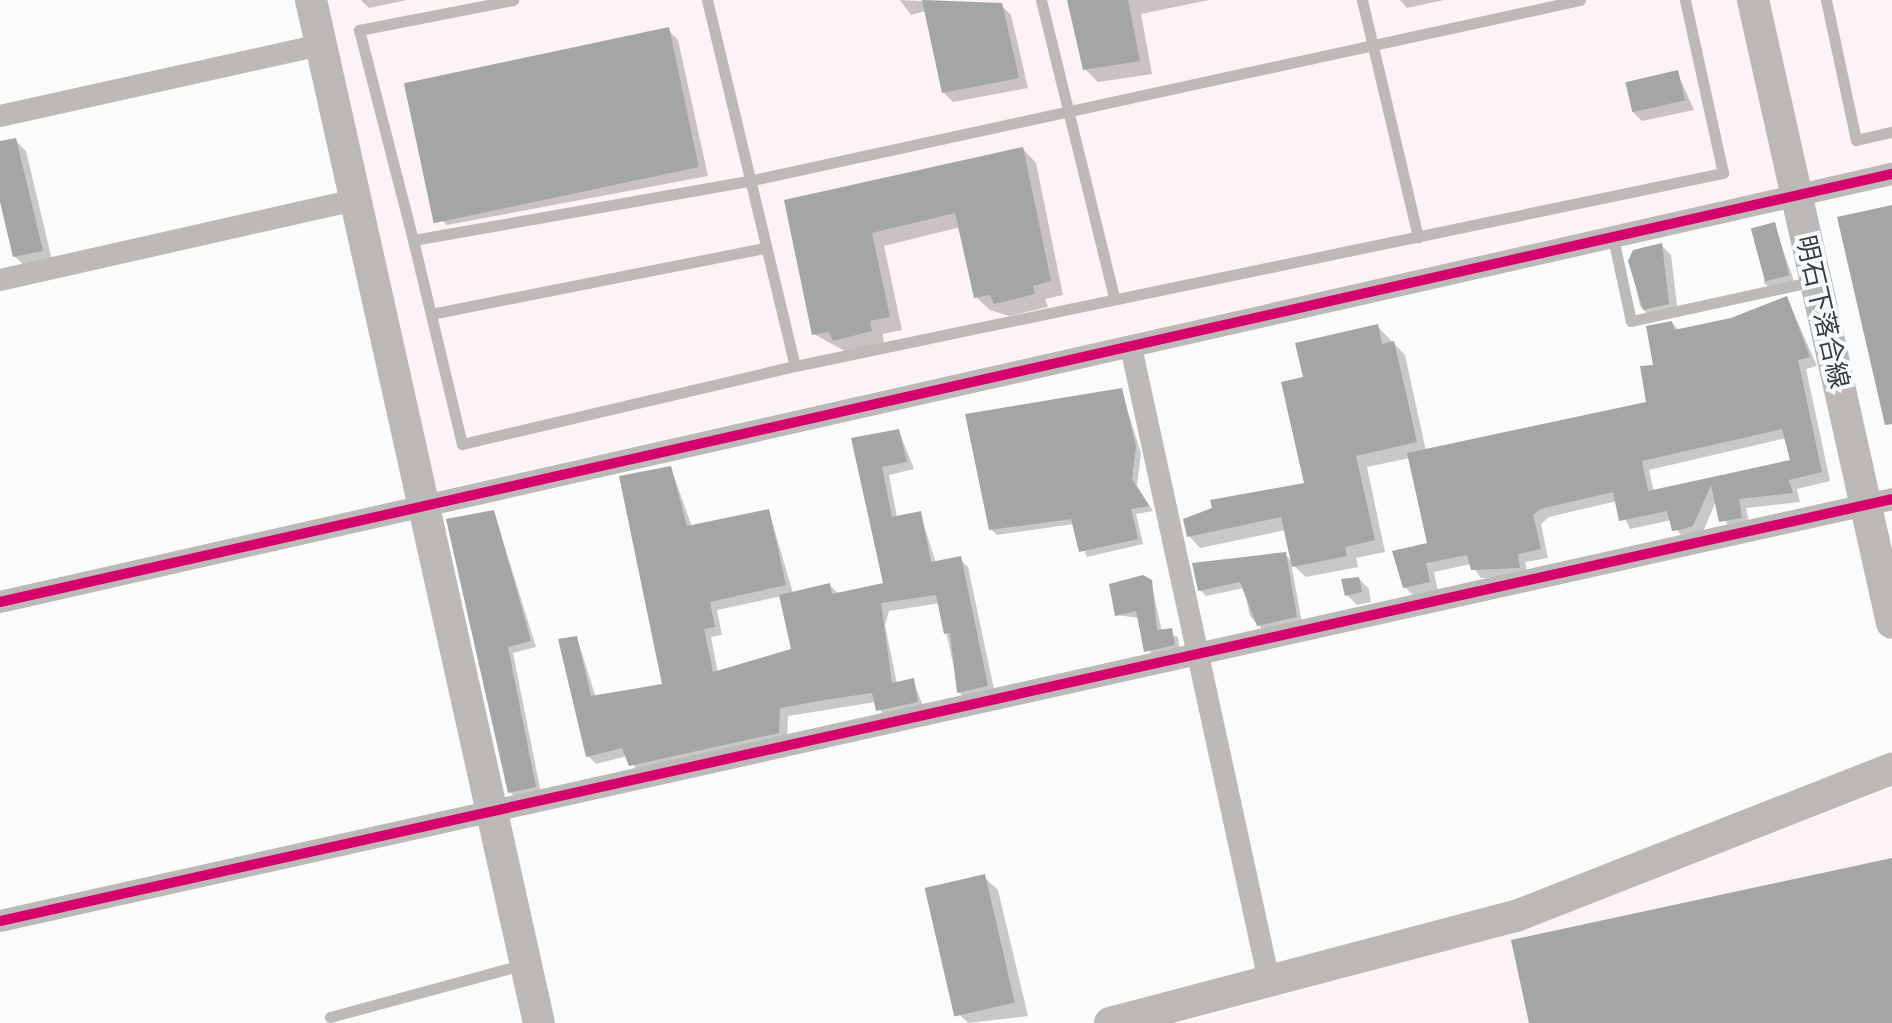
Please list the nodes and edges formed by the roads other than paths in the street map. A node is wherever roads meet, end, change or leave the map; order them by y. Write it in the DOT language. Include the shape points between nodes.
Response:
graph roads {
  1 [pos="311,0"];
  2 [pos="513,0"];
  3 [pos="707,0"];
  4 [pos="1041,0"];
  5 [pos="1362,0"];
  6 [pos="1580,0"];
  7 [pos="1685,0"];
  8 [pos="1753,0"];
  9 [pos="1826,0"];
  10 [pos="321,45"];
  11 [pos="1373,45"];
  12 [pos="1068,111"];
  13 [pos="0,116"];
  14 [pos="1892,132"];
  15 [pos="1892,174"];
  16 [pos="748,181"];
  17 [pos="1796,196"];
  18 [pos="356,200"];
  19 [pos="1418,237"];
  20 [pos="1613,238"];
  21 [pos="413,240"];
  22 [pos="765,248"];
  23 [pos="0,280"];
  24 [pos="1815,281"];
  25 [pos="1114,297"];
  26 [pos="431,314"];
  27 [pos="1131,347"];
  28 [pos="795,366"];
  29 [pos="1879,502"];
  30 [pos="424,505"];
  31 [pos="0,602"];
  32 [pos="1892,623"];
  33 [pos="1198,653"];
  34 [pos="1892,769"];
  35 [pos="492,810"];
  36 [pos="0,921"];
  37 [pos="526,964"];
  38 [pos="1269,981"];
  39 [pos="330,1017"];
  40 [pos="539,1023"];
  41 [pos="1110,1023"];
  1 -- 10 [label="street"];
  2 -- 21 [label="lane" via="359,30"];
  3 -- 16 [label="lane"];
  4 -- 12 [label="lane"];
  5 -- 11 [label="lane"];
  6 -- 11 [label="lane"];
  7 -- 19 [label="lane" via="1723,173"];
  8 -- 17 [label="street, 明石下落合線"];
  9 -- 14 [label="lane" via="1856,140"];
  10 -- 13 [label="street"];
  10 -- 18 [label="street"];
  11 -- 12 [label="lane"];
  11 -- 19 [label="lane"];
  12 -- 16 [label="lane"];
  12 -- 25 [label="lane"];
  15 -- 17 [label="street"];
  16 -- 21 [label="lane"];
  16 -- 22 [label="lane"];
  17 -- 20 [label="street"];
  17 -- 24 [label="street, 明石下落合線"];
  18 -- 23 [label="street"];
  18 -- 30 [label="street"];
  19 -- 25 [label="lane"];
  20 -- 24 [label="lane" via="1631,321"];
  20 -- 27 [label="street"];
  21 -- 26 [label="lane"];
  22 -- 26 [label="lane"];
  22 -- 28 [label="lane"];
  24 -- 29 [label="street, 明石下落合線"];
  25 -- 28 [label="lane"];
  26 -- 28 [label="lane" via="462,444"];
  27 -- 30 [label="street"];
  27 -- 33 [label="street"];
  29 -- 32 [label="street, 明石下落合線"];
  29 -- 33 [label="street"];
  30 -- 31 [label="street"];
  30 -- 35 [label="street"];
  33 -- 35 [label="street"];
  33 -- 38 [label="street"];
  34 -- 38 [label="street" via="1516,916"];
  35 -- 36 [label="street"];
  35 -- 37 [label="street"];
  37 -- 39 [label="lane"];
  37 -- 40 [label="street"];
  38 -- 41 [label="street"];
}
